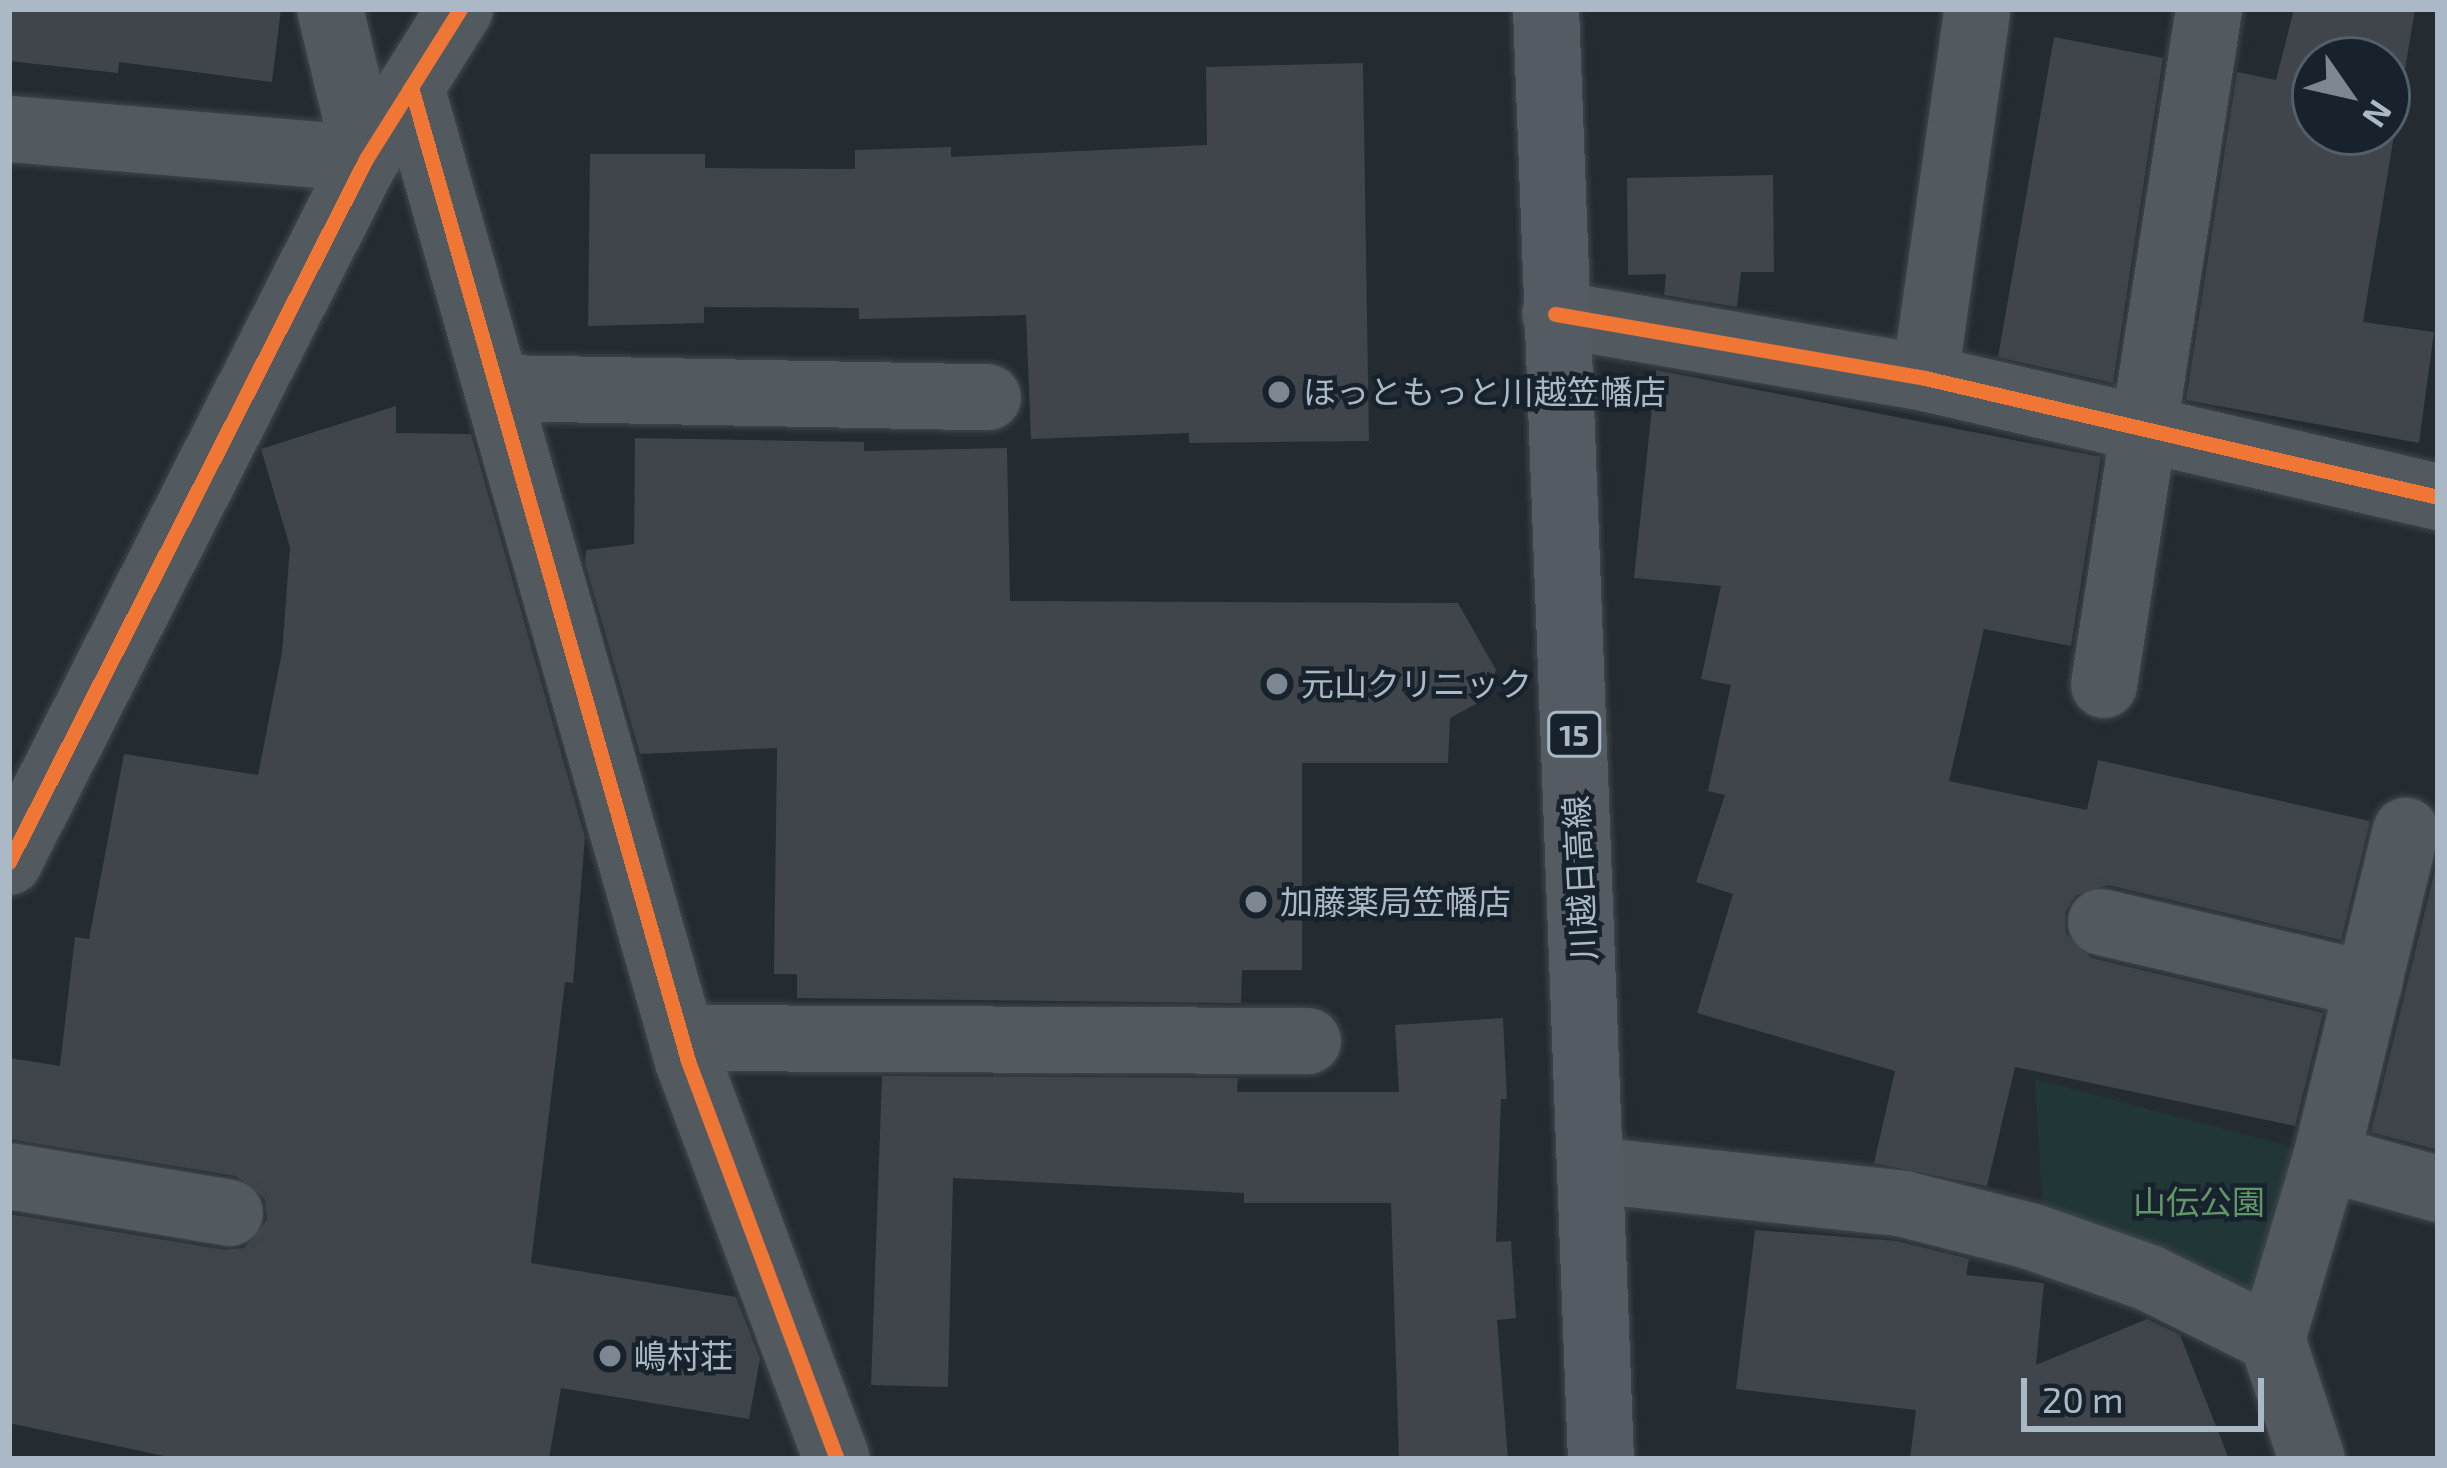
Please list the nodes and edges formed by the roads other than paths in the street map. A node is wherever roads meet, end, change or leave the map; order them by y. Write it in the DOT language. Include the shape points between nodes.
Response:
graph roads {
  1 [pos="330,9"];
  2 [pos="460,9"];
  3 [pos="1546,9"];
  4 [pos="2210,9"];
  5 [pos="1977,14"];
  6 [pos="411,87"];
  7 [pos="9,129"];
  8 [pos="366,159"];
  9 [pos="1555,314"];
  10 [pos="1924,378"];
  11 [pos="500,388"];
  12 [pos="988,397"];
  13 [pos="2141,425"];
  14 [pos="2438,497"];
  15 [pos="2104,685"];
  16 [pos="2406,831"];
  17 [pos="9,862"];
  18 [pos="2101,922"];
  19 [pos="2369,986"];
  20 [pos="684,1038"];
  21 [pos="1308,1041"];
  22 [pos="2326,1158"];
  23 [pos="1593,1170"];
  24 [pos="9,1176"];
  25 [pos="2438,1189"];
  26 [pos="230,1213"];
  27 [pos="2272,1339"];
  28 [pos="837,1459"];
  29 [pos="1601,1459"];
  30 [pos="2312,1459"];
  1 -- 8 [label="street"];
  2 -- 6 [label="street"];
  3 -- 9 [label="main road, 川越日高線 / 15"];
  4 -- 13 [label="street"];
  5 -- 10 [label="street"];
  6 -- 8 [label="street"];
  6 -- 11 [label="street"];
  7 -- 8 [label="street"];
  8 -- 17 [label="street"];
  9 -- 10 [label="street"];
  9 -- 23 [label="main road, 川越日高線 / 15"];
  10 -- 13 [label="street"];
  11 -- 12 [label="street"];
  11 -- 20 [label="street"];
  13 -- 14 [label="street"];
  13 -- 15 [label="street"];
  16 -- 19 [label="street"];
  18 -- 19 [label="street"];
  19 -- 22 [label="street"];
  20 -- 21 [label="street"];
  20 -- 28 [label="street"];
  22 -- 25 [label="street"];
  22 -- 27 [label="street"];
  23 -- 27 [label="street" via="1904,1204 2030,1235 2150,1278"];
  23 -- 29 [label="main road, 川越日高線 / 15"];
  24 -- 26 [label="street"];
  27 -- 30 [label="street"];
}
